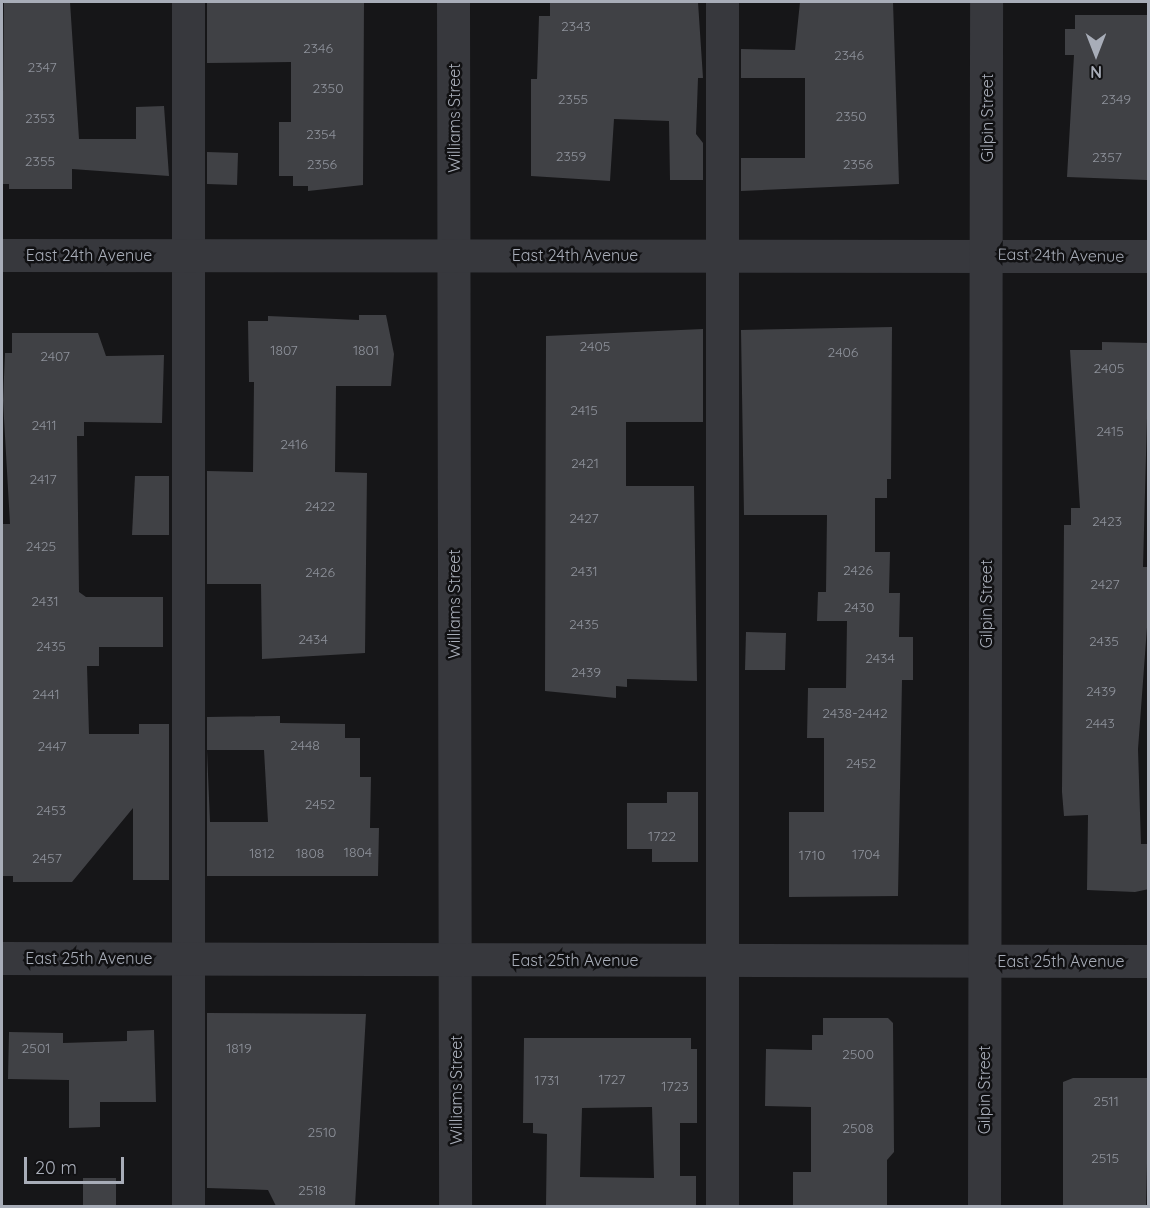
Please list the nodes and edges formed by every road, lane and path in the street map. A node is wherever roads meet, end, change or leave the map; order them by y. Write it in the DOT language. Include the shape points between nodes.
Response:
graph roads {
  1 [pos="188,2"];
  2 [pos="453,2"];
  3 [pos="722,2"];
  4 [pos="986,2"];
  5 [pos="2,255"];
  6 [pos="188,255"];
  7 [pos="722,255"];
  8 [pos="988,255"];
  9 [pos="454,256"];
  10 [pos="1149,256"];
  11 [pos="2,958"];
  12 [pos="189,958"];
  13 [pos="456,959"];
  14 [pos="722,960"];
  15 [pos="985,961"];
  16 [pos="1149,961"];
  17 [pos="189,1206"];
  18 [pos="455,1206"];
  19 [pos="722,1206"];
  20 [pos="984,1206"];
  1 -- 6 [label="street"];
  2 -- 9 [label="street, Williams Street"];
  3 -- 7 [label="street"];
  4 -- 8 [label="street, Gilpin Street"];
  5 -- 6 [label="street, East 24th Avenue"];
  6 -- 9 [label="street, East 24th Avenue"];
  6 -- 12 [label="street"];
  7 -- 8 [label="street, East 24th Avenue"];
  7 -- 9 [label="street, East 24th Avenue"];
  7 -- 14 [label="street"];
  8 -- 10 [label="street, East 24th Avenue"];
  8 -- 15 [label="street, Gilpin Street"];
  9 -- 13 [label="street, Williams Street"];
  11 -- 12 [label="street, East 25th Avenue"];
  12 -- 13 [label="street, East 25th Avenue"];
  12 -- 17 [label="street"];
  13 -- 14 [label="street, East 25th Avenue"];
  13 -- 18 [label="street, Williams Street"];
  14 -- 15 [label="street, East 25th Avenue"];
  14 -- 19 [label="street"];
  15 -- 16 [label="street, East 25th Avenue"];
  15 -- 20 [label="street, Gilpin Street"];
}
